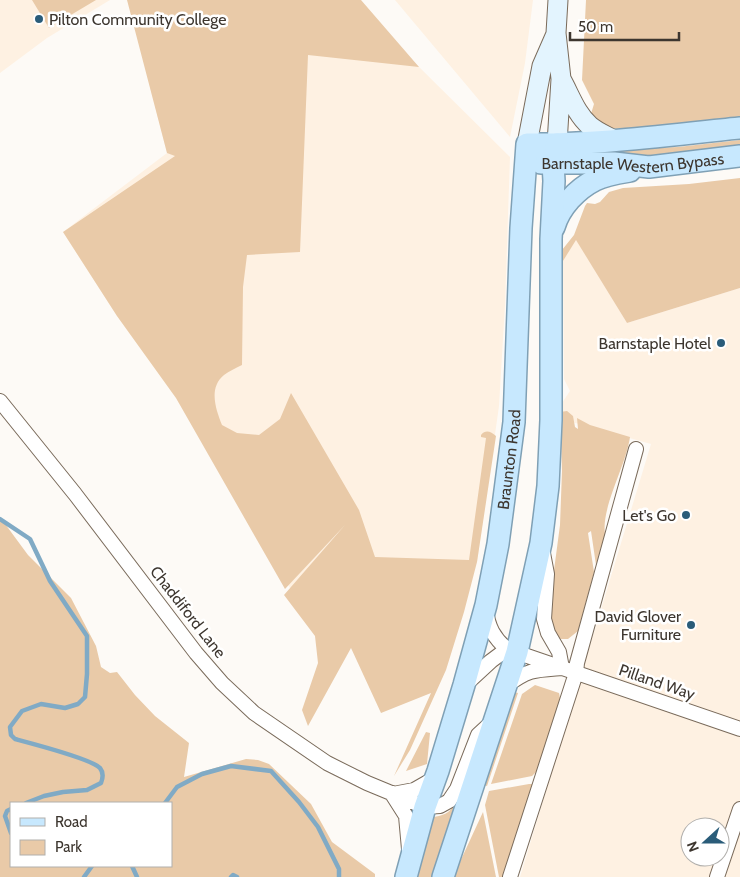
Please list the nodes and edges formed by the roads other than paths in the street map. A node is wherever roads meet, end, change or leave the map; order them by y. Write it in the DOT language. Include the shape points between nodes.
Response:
graph roads {
  1 [pos="558,0"];
  2 [pos="556,33"];
  3 [pos="561,79"];
  4 [pos="740,128"];
  5 [pos="614,140"];
  6 [pos="526,154"];
  7 [pos="555,154"];
  8 [pos="740,156"];
  9 [pos="649,167"];
  10 [pos="551,239"];
  11 [pos="0,401"];
  12 [pos="636,449"];
  13 [pos="541,543"];
  14 [pos="486,605"];
  15 [pos="512,651"];
  16 [pos="562,668"];
  17 [pos="576,673"];
  18 [pos="464,685"];
  19 [pos="506,687"];
  20 [pos="494,720"];
  21 [pos="740,729"];
  22 [pos="435,778"];
  23 [pos="392,794"];
  24 [pos="424,807"];
  25 [pos="740,810"];
  26 [pos="408,869"];
  27 [pos="443,877"];
  28 [pos="510,877"];
  29 [pos="717,877"];
  1 -- 2 [label="main road, Braunton Road"];
  2 -- 3 [label="main road, Braunton Road"];
  2 -- 6 [label="main road, Braunton Road" via="542,66"];
  3 -- 5 [label="main road" via="578,112 591,127"];
  3 -- 7 [label="main road, Braunton Road"];
  4 -- 5 [label="main road, Barnstaple Western Bypass"];
  5 -- 7 [label="main road, Barnstaple Western Bypass"];
  6 -- 7 [label="main road, Barnstaple Western Bypass"];
  6 -- 14 [label="main road, Braunton Road" via="514,422 498,544"];
  7 -- 9 [label="main road, Barnstaple Western Bypass"];
  7 -- 10 [label="main road, Braunton Road"];
  8 -- 9 [label="main road, Barnstaple Western Bypass"];
  9 -- 10 [label="main road" via="596,179 580,189 556,221"];
  10 -- 13 [label="main road, Braunton Road" via="552,420"];
  11 -- 23 [label="street, Chaddiford Lane" via="196,654 232,692 254,713 327,763"];
  12 -- 17 [label="street"];
  13 -- 15 [label="main road, Braunton Road"];
  13 -- 16 [label="street" via="546,574 544,619"];
  14 -- 15 [label="street" via="493,634"];
  14 -- 18 [label="main road, Braunton Road"];
  15 -- 16 [label="street, Pilland Way"];
  15 -- 18 [label="street" via="491,661"];
  15 -- 19 [label="main road, Braunton Road"];
  16 -- 17 [label="street, Pilland Way"];
  16 -- 19 [label="street, Pilland Way" via="532,670"];
  17 -- 21 [label="street, Pilland Way"];
  17 -- 28 [label="street"];
  18 -- 22 [label="main road, Braunton Road"];
  19 -- 20 [label="main road, Braunton Road"];
  20 -- 24 [label="street" via="478,735 449,801 440,806"];
  20 -- 27 [label="main road, Braunton Road"];
  22 -- 23 [label="street" via="414,790"];
  22 -- 24 [label="main road, Braunton Road"];
  23 -- 24 [label="street, Chaddiford Lane"];
  23 -- 26 [label="street" via="406,816"];
  24 -- 26 [label="main road, Braunton Road"];
  25 -- 29 [label="street"];
}
